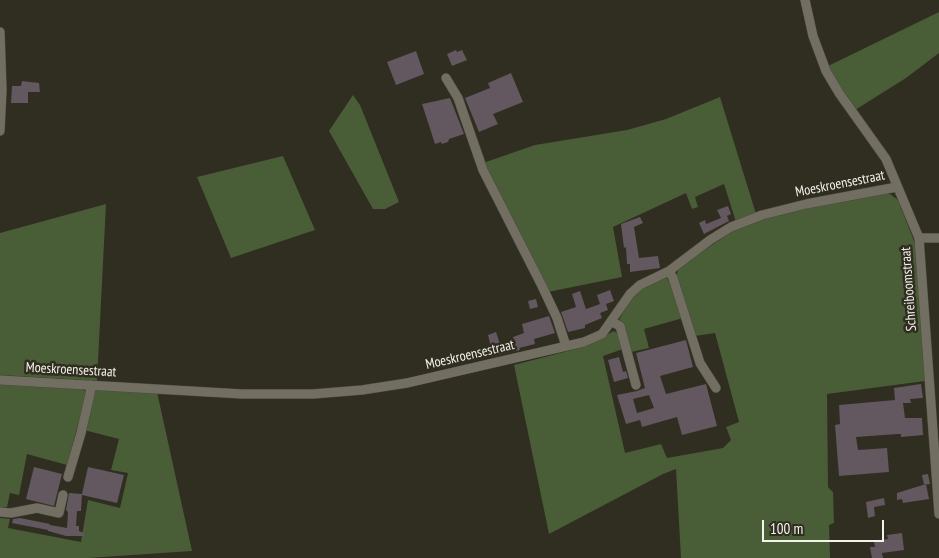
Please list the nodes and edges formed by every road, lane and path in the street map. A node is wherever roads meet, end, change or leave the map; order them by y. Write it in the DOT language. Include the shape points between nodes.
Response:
graph roads {
  1 [pos="805,0"];
  2 [pos="0,32"];
  3 [pos="446,78"];
  4 [pos="0,131"];
  5 [pos="897,187"];
  6 [pos="918,238"];
  7 [pos="939,238"];
  8 [pos="669,271"];
  9 [pos="612,322"];
  10 [pos="566,346"];
  11 [pos="0,380"];
  12 [pos="91,385"];
  13 [pos="636,385"];
  14 [pos="716,388"];
  15 [pos="68,477"];
  16 [pos="64,495"];
  17 [pos="0,512"];
  18 [pos="939,514"];
  1 -- 5 [label="street, Schreiboomstraat" via="813,36 826,71 881,152"];
  2 -- 4 [label="street"];
  3 -- 10 [label="street" via="458,98 483,170 542,286"];
  5 -- 6 [label="street, Schreiboomstraat"];
  5 -- 8 [label="street, Moeskroensestraat" via="762,215 731,227"];
  6 -- 7 [label="street"];
  6 -- 18 [label="street, Schreiboomstraat"];
  8 -- 9 [label="street, Moeskroensestraat" via="640,285 630,294"];
  8 -- 14 [label="street" via="700,363"];
  9 -- 10 [label="street, Moeskroensestraat" via="602,334"];
  9 -- 13 [label="street" via="620,326"];
  10 -- 12 [label="street, Moeskroensestraat" via="416,381 362,390 242,394"];
  11 -- 12 [label="street, Moeskroensestraat"];
  12 -- 15 [label="street"];
  16 -- 17 [label="street" via="59,513 36,508"];
}
